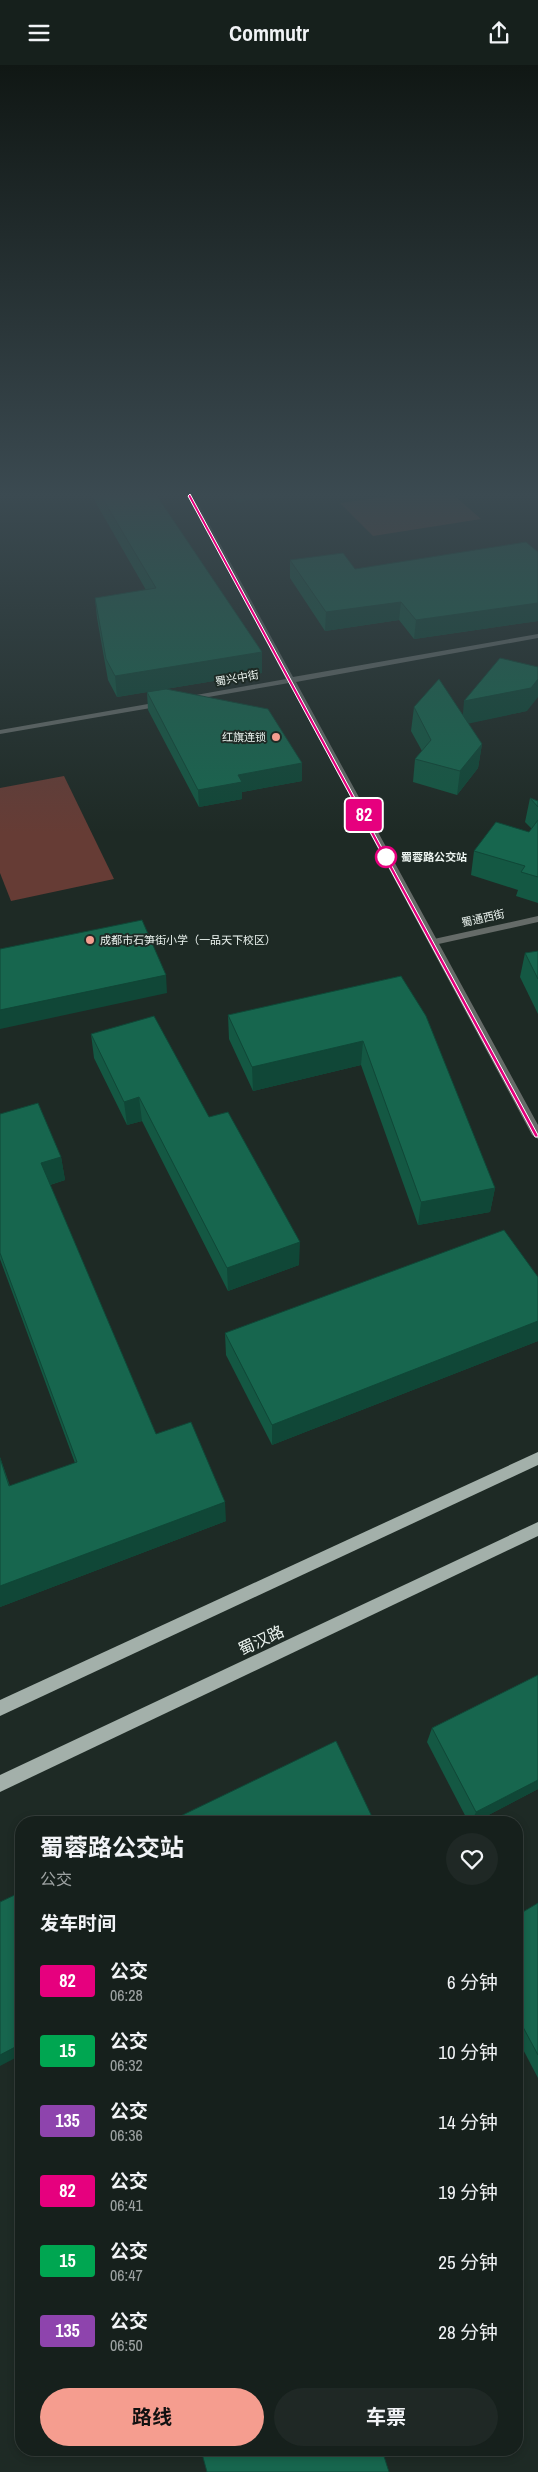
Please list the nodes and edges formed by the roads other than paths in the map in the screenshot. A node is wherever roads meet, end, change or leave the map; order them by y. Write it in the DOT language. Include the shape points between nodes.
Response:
graph roads {
  1 [pos="250,608"];
  2 [pos="538,636"];
  3 [pos="289,680"];
  4 [pos="0,732"];
  5 [pos="538,919"];
  6 [pos="434,942"];
  7 [pos="538,1135"];
  8 [pos="538,1458"];
  9 [pos="538,1529"];
  10 [pos="0,1708"];
  11 [pos="0,1784"];
  1 -- 3 [label="street"];
  2 -- 3 [label="street, 蜀兴中街"];
  3 -- 4 [label="street, 蜀兴中街"];
  3 -- 6 [label="street"];
  5 -- 6 [label="street, 蜀通西街"];
  6 -- 7 [label="street"];
  8 -- 10 [label="main road"];
  9 -- 11 [label="main road, 蜀汉路"];
}
